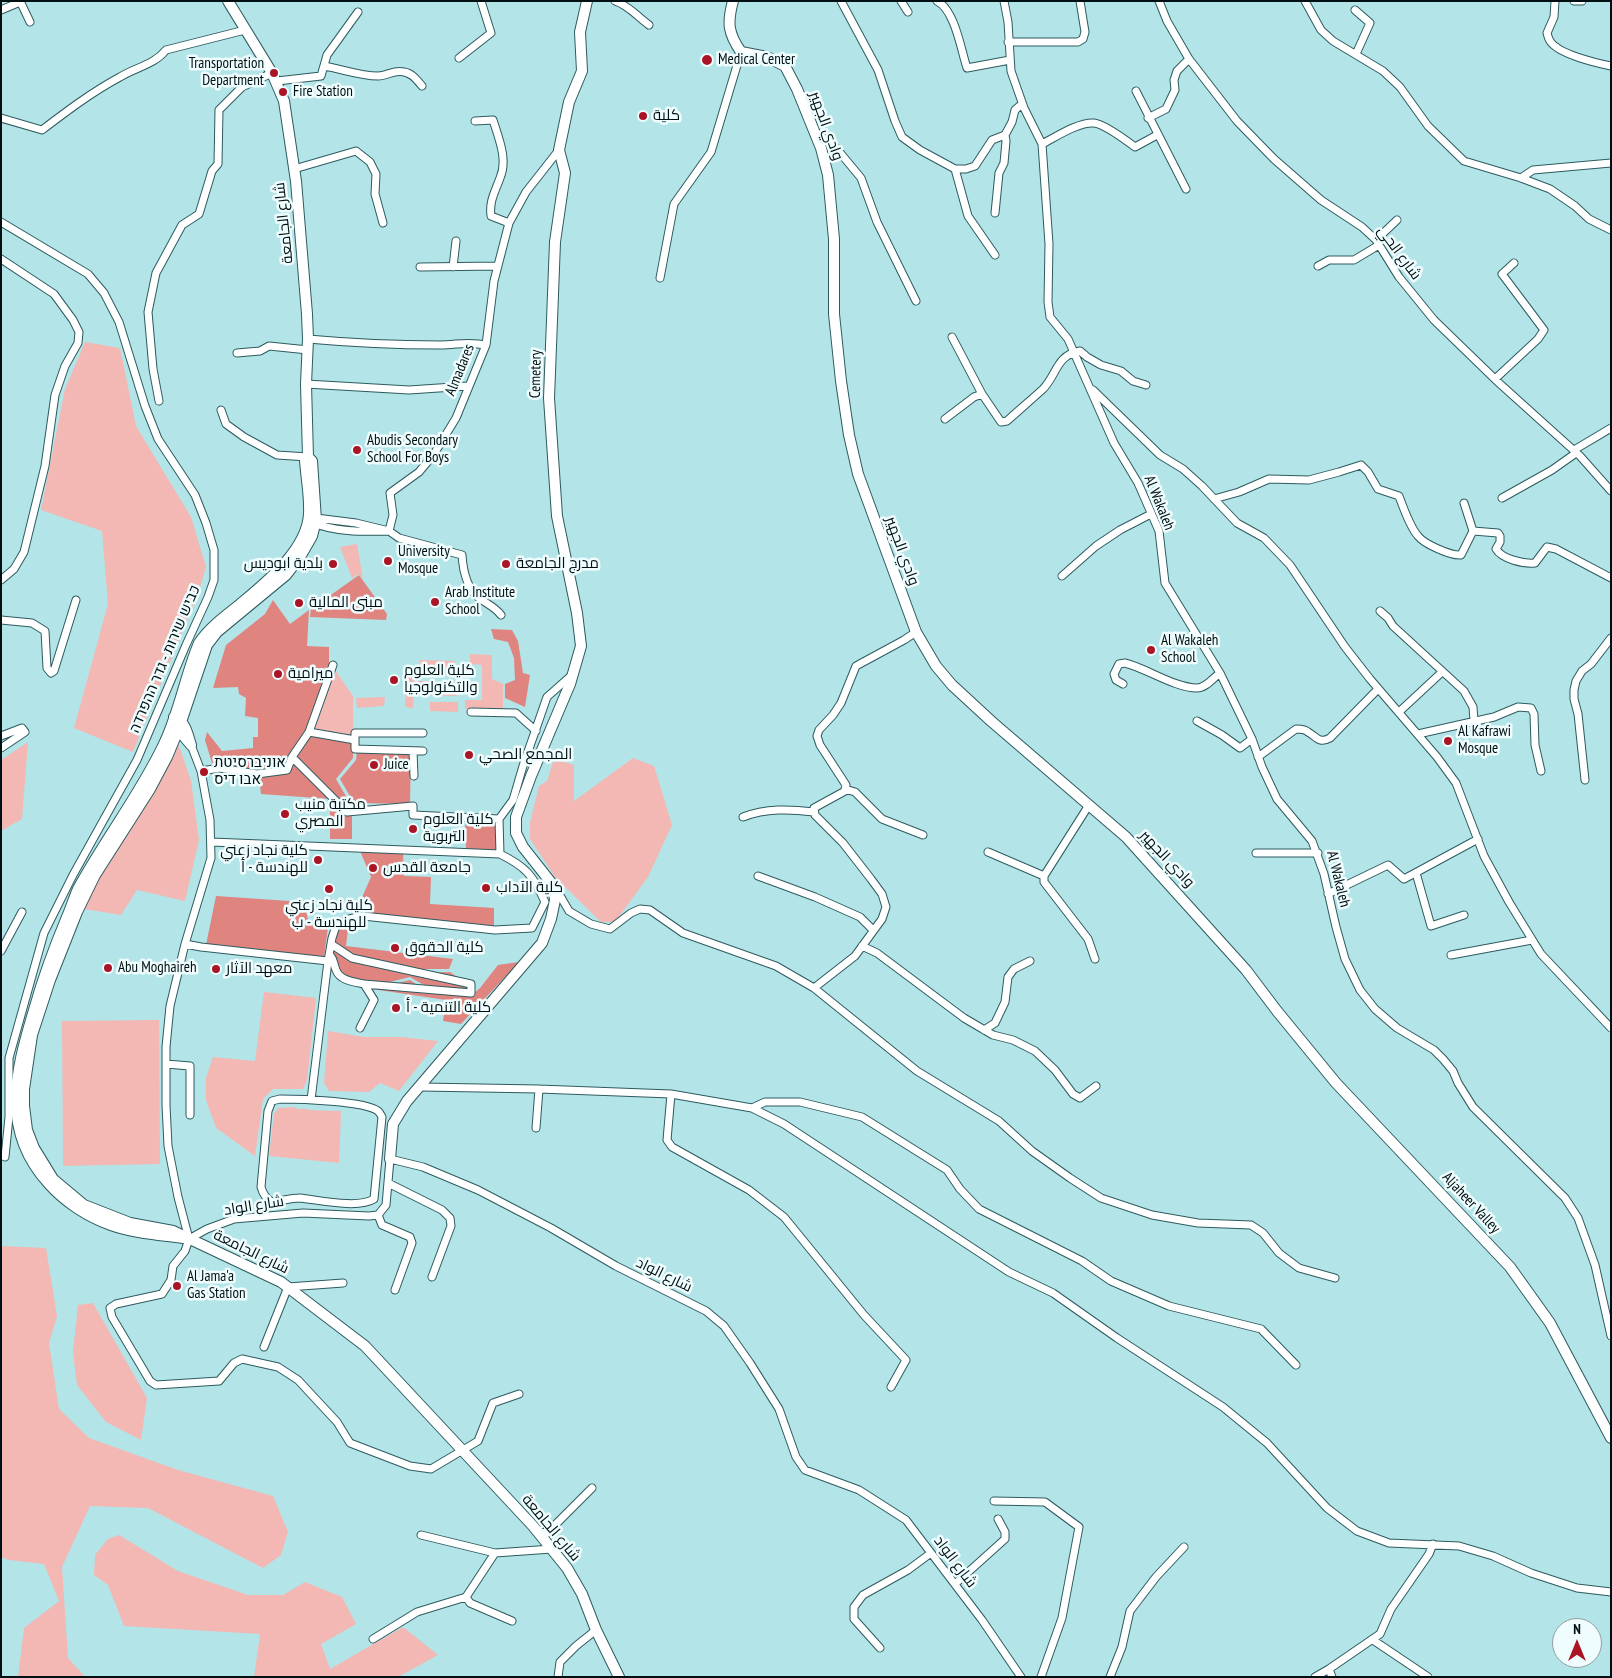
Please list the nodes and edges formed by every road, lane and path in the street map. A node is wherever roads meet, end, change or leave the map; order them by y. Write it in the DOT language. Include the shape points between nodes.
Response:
graph roads {
  1 [pos="20,1"];
  2 [pos="228,1"];
  3 [pos="481,1"];
  4 [pos="587,1"];
  5 [pos="615,1"];
  6 [pos="733,1"];
  7 [pos="841,1"];
  8 [pos="901,1"];
  9 [pos="937,1"];
  10 [pos="1004,1"];
  11 [pos="1080,1"];
  12 [pos="1159,1"];
  13 [pos="1305,1"];
  14 [pos="1555,1"];
  15 [pos="1574,1"];
  16 [pos="1582,1"];
  17 [pos="1,10"];
  18 [pos="1355,10"];
  19 [pos="358,12"];
  20 [pos="908,12"];
  21 [pos="30,22"];
  22 [pos="649,25"];
  23 [pos="245,30"];
  24 [pos="1008,42"];
  25 [pos="741,52"];
  26 [pos="1356,54"];
  27 [pos="459,58"];
  28 [pos="1189,59"];
  29 [pos="1010,60"];
  30 [pos="324,66"];
  31 [pos="1611,66"];
  32 [pos="275,77"];
  33 [pos="422,86"];
  34 [pos="1136,91"];
  35 [pos="1022,104"];
  36 [pos="1,118"];
  37 [pos="1148,118"];
  38 [pos="475,121"];
  39 [pos="814,132"];
  40 [pos="1005,135"];
  41 [pos="1157,135"];
  42 [pos="1042,144"];
  43 [pos="559,150"];
  44 [pos="1611,163"];
  45 [pos="294,169"];
  46 [pos="955,169"];
  47 [pos="1521,178"];
  48 [pos="1186,189"];
  49 [pos="995,213"];
  50 [pos="1397,220"];
  51 [pos="1,222"];
  52 [pos="383,223"];
  53 [pos="508,223"];
  54 [pos="1610,232"];
  55 [pos="456,241"];
  56 [pos="1378,242"];
  57 [pos="995,255"];
  58 [pos="1,259"];
  59 [pos="1514,262"];
  60 [pos="498,266"];
  61 [pos="1318,266"];
  62 [pos="420,267"];
  63 [pos="454,267"];
  64 [pos="660,278"];
  65 [pos="916,301"];
  66 [pos="952,337"];
  67 [pos="486,344"];
  68 [pos="308,345"];
  69 [pos="1074,352"];
  70 [pos="237,353"];
  71 [pos="1495,379"];
  72 [pos="306,384"];
  73 [pos="1146,385"];
  74 [pos="468,386"];
  75 [pos="1089,386"];
  76 [pos="982,394"];
  77 [pos="159,401"];
  78 [pos="221,410"];
  79 [pos="945,419"];
  80 [pos="1611,428"];
  81 [pos="1575,451"];
  82 [pos="308,457"];
  83 [pos="1611,491"];
  84 [pos="1502,498"];
  85 [pos="1214,499"];
  86 [pos="1464,503"];
  87 [pos="1152,514"];
  88 [pos="313,521"];
  89 [pos="389,531"];
  90 [pos="1473,531"];
  91 [pos="1062,576"];
  92 [pos="3,577"];
  93 [pos="1611,578"];
  94 [pos="76,600"];
  95 [pos="1380,610"];
  96 [pos="501,615"];
  97 [pos="1,620"];
  98 [pos="916,632"];
  99 [pos="1611,638"];
  100 [pos="334,665"];
  101 [pos="1220,672"];
  102 [pos="1442,672"];
  103 [pos="573,674"];
  104 [pos="1122,684"];
  105 [pos="1378,689"];
  106 [pos="471,712"];
  107 [pos="1400,712"];
  108 [pos="1197,721"];
  109 [pos="1474,721"];
  110 [pos="178,722"];
  111 [pos="536,731"];
  112 [pos="309,732"];
  113 [pos="423,733"];
  114 [pos="1418,734"];
  115 [pos="1,736"];
  116 [pos="1252,739"];
  117 [pos="355,740"];
  118 [pos="191,745"];
  119 [pos="1,748"];
  120 [pos="414,751"];
  121 [pos="423,751"];
  122 [pos="1258,757"];
  123 [pos="292,758"];
  124 [pos="201,771"];
  125 [pos="1541,771"];
  126 [pos="414,776"];
  127 [pos="1585,780"];
  128 [pos="846,788"];
  129 [pos="1089,805"];
  130 [pos="814,812"];
  131 [pos="742,817"];
  132 [pos="499,819"];
  133 [pos="923,835"];
  134 [pos="1478,839"];
  135 [pos="212,842"];
  136 [pos="988,852"];
  137 [pos="1256,853"];
  138 [pos="1318,853"];
  139 [pos="500,854"];
  140 [pos="1416,873"];
  141 [pos="758,876"];
  142 [pos="1044,876"];
  143 [pos="554,885"];
  144 [pos="1328,894"];
  145 [pos="22,912"];
  146 [pos="1464,915"];
  147 [pos="873,930"];
  148 [pos="1532,940"];
  149 [pos="185,944"];
  150 [pos="331,944"];
  151 [pos="862,946"];
  152 [pos="1,951"];
  153 [pos="1451,955"];
  154 [pos="329,958"];
  155 [pos="1095,959"];
  156 [pos="1030,961"];
  157 [pos="364,984"];
  158 [pos="814,988"];
  159 [pos="1277,1011"];
  160 [pos="360,1028"];
  161 [pos="1611,1028"];
  162 [pos="984,1030"];
  163 [pos="166,1064"];
  164 [pos="1096,1086"];
  165 [pos="421,1087"];
  166 [pos="539,1089"];
  167 [pos="671,1094"];
  168 [pos="311,1100"];
  169 [pos="752,1108"];
  170 [pos="190,1116"];
  171 [pos="536,1128"];
  172 [pos="3,1156"];
  173 [pos="390,1159"];
  174 [pos="388,1183"];
  175 [pos="378,1215"];
  176 [pos="189,1239"];
  177 [pos="432,1277"];
  178 [pos="1335,1278"];
  179 [pos="343,1283"];
  180 [pos="288,1288"];
  181 [pos="395,1290"];
  182 [pos="1611,1336"];
  183 [pos="264,1347"];
  184 [pos="1296,1365"];
  185 [pos="891,1387"];
  186 [pos="519,1394"];
  187 [pos="1611,1438"];
  188 [pos="463,1450"];
  189 [pos="592,1488"];
  190 [pos="994,1501"];
  191 [pos="998,1519"];
  192 [pos="421,1535"];
  193 [pos="542,1538"];
  194 [pos="1432,1544"];
  195 [pos="1184,1547"];
  196 [pos="552,1549"];
  197 [pos="495,1553"];
  198 [pos="931,1553"];
  199 [pos="955,1584"];
  200 [pos="1611,1592"];
  201 [pos="466,1597"];
  202 [pos="512,1621"];
  203 [pos="596,1630"];
  204 [pos="373,1639"];
  205 [pos="1372,1640"];
  206 [pos="880,1648"];
  207 [pos="1329,1669"];
  208 [pos="558,1677"];
  209 [pos="619,1677"];
  210 [pos="1021,1677"];
  211 [pos="1041,1677"];
  212 [pos="1110,1677"];
  213 [pos="1314,1677"];
  214 [pos="1332,1677"];
  215 [pos="1428,1677"];
  1 -- 17 [label="street"];
  1 -- 21 [label="street"];
  2 -- 23 [label="street, شارع الجامعة"];
  3 -- 27 [label="street" via="491,33"];
  4 -- 43 [label="street" via="580,32 582,72 568,102"];
  5 -- 22 [label="street" via="624,4"];
  6 -- 25 [label="street" via="729,29"];
  7 -- 46 [label="street" via="878,70 902,137"];
  8 -- 20 [label="street"];
  9 -- 29 [label="street" via="953,20 967,68"];
  10 -- 24 [label="street"];
  11 -- 24 [label="street" via="1085,32 1078,42"];
  12 -- 28 [label="street, شارع الحي"];
  13 -- 26 [label="street" via="1321,30"];
  14 -- 31 [label="street" via="1554,17 1547,33 1550,42 1561,50"];
  15 -- 16 [label="street"];
  18 -- 26 [label="street" via="1370,23"];
  19 -- 30 [label="street" via="326,55"];
  23 -- 32 [label="street, شارع الجامعة"];
  23 -- 36 [label="street" via="166,50 160,58 82,100 42,130"];
  24 -- 29 [label="street"];
  25 -- 39 [label="street, وادي الجهير" via="766,57 785,66"];
  25 -- 64 [label="street" via="711,152 674,204"];
  26 -- 47 [label="street" via="1383,71 1400,87 1428,126 1464,161"];
  28 -- 37 [label="street" via="1177,71 1175,90 1166,109"];
  28 -- 56 [label="street, شارع الحي" via="1237,122 1274,159 1321,200 1362,227"];
  29 -- 35 [label="street"];
  30 -- 32 [label="street" via="321,76"];
  30 -- 33 [label="street" via="366,76 407,72"];
  32 -- 45 [label="street, شارع الجامعة" via="284,101"];
  32 -- 77 [label="street" via="242,87 219,110 218,164 212,171 199,214 182,225 156,273 148,312"];
  34 -- 37 [label="street"];
  35 -- 40 [label="street" via="1015,110"];
  35 -- 42 [label="street"];
  37 -- 41 [label="street"];
  38 -- 53 [label="street" via="493,120 504,163 501,178 492,194 491,216"];
  39 -- 65 [label="street" via="832,143 860,178 877,222"];
  39 -- 98 [label="street, وادي الجهير" via="828,175 834,239 834,314 849,435 858,474"];
  40 -- 46 [label="street" via="992,140 975,166"];
  40 -- 49 [label="street" via="1004,163 999,173"];
  41 -- 42 [label="street" via="1135,147 1095,123 1074,128"];
  41 -- 48 [label="street"];
  42 -- 69 [label="street, Al Wakaleh" via="1050,317"];
  43 -- 53 [label="street, Almadares" via="526,192"];
  43 -- 103 [label="street, Cemetery" via="565,173 554,242 549,398 557,516 581,646"];
  44 -- 47 [label="street" via="1533,170"];
  45 -- 52 [label="street" via="356,151 370,162 376,174 375,194"];
  45 -- 68 [label="street, شارع الجامعة"];
  46 -- 57 [label="street" via="968,216"];
  47 -- 54 [label="street" via="1550,190"];
  50 -- 56 [label="street"];
  51 -- 172 [label="street, כביש שירות - גדר ההפרדה" via="88,274 104,293 119,322 158,439 195,495 214,550 214,580 208,597 137,760 44,933 9,1058 9,1117"];
  53 -- 60 [label="street, Almadares"];
  55 -- 63 [label="street"];
  56 -- 61 [label="street" via="1354,260 1329,260"];
  56 -- 71 [label="street, شارع الحي" via="1399,277 1434,320"];
  58 -- 92 [label="street" via="54,294 79,332 78,343 65,366 55,395 45,466 24,552 14,569"];
  59 -- 71 [label="street" via="1502,274 1544,330 1538,340"];
  60 -- 63 [label="street"];
  60 -- 67 [label="street, Almadares"];
  62 -- 63 [label="street"];
  66 -- 76 [label="street"];
  67 -- 68 [label="street"];
  67 -- 74 [label="street, Almadares"];
  68 -- 70 [label="street" via="269,346 260,351"];
  68 -- 72 [label="street, شارع الجامعة"];
  69 -- 73 [label="street" via="1080,351 1101,365 1121,371 1133,381"];
  69 -- 75 [label="street, Al Wakaleh"];
  69 -- 76 [label="street" via="1064,357 1045,387 1007,421 1001,422"];
  71 -- 81 [label="street, شارع الحي"];
  72 -- 74 [label="street" via="409,390"];
  72 -- 82 [label="street, شارع الجامعة"];
  74 -- 89 [label="street, Almadares" via="456,418 434,454 419,472 390,493 393,515"];
  75 -- 85 [label="street" via="1160,455 1183,469"];
  75 -- 87 [label="street, Al Wakaleh" via="1114,443"];
  76 -- 79 [label="street"];
  78 -- 82 [label="street" via="226,424 244,438 277,455"];
  80 -- 81 [label="street"];
  81 -- 83 [label="street, شارع الحي"];
  81 -- 84 [label="street" via="1552,470"];
  82 -- 88 [label="street, شارع الجامعة" via="312,461"];
  85 -- 90 [label="street" via="1269,479 1309,480 1361,465 1378,489 1399,496 1418,537 1426,542 1444,552 1461,555"];
  85 -- 105 [label="street" via="1237,523 1264,538 1290,566"];
  86 -- 90 [label="street"];
  87 -- 91 [label="street" via="1096,546"];
  87 -- 101 [label="street, Al Wakaleh" via="1159,531 1165,582"];
  88 -- 89 [label="street" via="324,528"];
  88 -- 110 [label="street, شارع الجامعة" via="312,536 286,575 217,632 207,645"];
  89 -- 96 [label="street" via="400,538 462,555 469,585 476,595"];
  90 -- 93 [label="street" via="1498,533 1500,542 1496,549 1505,557 1535,562 1547,547 1556,548"];
  94 -- 97 [label="street" via="52,673 47,668 45,630 32,623"];
  95 -- 102 [label="street" via="1392,626"];
  98 -- 128 [label="street" via="856,666 833,715 818,730 820,745"];
  98 -- 129 [label="street, وادي الجهير" via="936,666 952,685"];
  99 -- 127 [label="street" via="1582,671 1574,690"];
  100 -- 112 [label="street"];
  101 -- 104 [label="street" via="1208,684 1198,688 1125,663 1119,664 1114,674"];
  101 -- 116 [label="street, Al Wakaleh"];
  102 -- 107 [label="street"];
  102 -- 109 [label="street" via="1464,691 1473,707"];
  103 -- 111 [label="street" via="548,697"];
  103 -- 143 [label="street, Cemetery" via="516,816 516,833 523,847"];
  105 -- 107 [label="street"];
  105 -- 122 [label="street" via="1325,741 1318,740 1307,730 1296,728"];
  106 -- 111 [label="street" via="516,713"];
  107 -- 114 [label="street"];
  108 -- 116 [label="street" via="1240,748"];
  109 -- 114 [label="street"];
  109 -- 125 [label="street" via="1518,707 1531,708"];
  110 -- 118 [label="street, شارع الجامعة" via="186,729"];
  110 -- 176 [label="street" via="77,892 42,982 22,1050 16,1107 25,1151 37,1172 79,1210 110,1225"];
  111 -- 132 [label="street" via="513,800"];
  112 -- 117 [label="street"];
  112 -- 123 [label="street"];
  113 -- 117 [label="street" via="356,733"];
  114 -- 134 [label="street" via="1456,783"];
  115 -- 119 [label="street" via="22,728 25,732"];
  116 -- 122 [label="street, Al Wakaleh"];
  117 -- 120 [label="street" via="355,749"];
  118 -- 124 [label="street, شارع الجامعة"];
  120 -- 121 [label="street"];
  120 -- 126 [label="street"];
  122 -- 138 [label="street, Al Wakaleh" via="1277,799"];
  123 -- 124 [label="street" via="287,770 257,774 220,768"];
  123 -- 132 [label="street" via="347,812 413,806 413,815"];
  124 -- 135 [label="street, شارع الجامعة"];
  128 -- 130 [label="street" via="814,808"];
  128 -- 133 [label="street" via="855,792 882,819"];
  129 -- 142 [label="street"];
  129 -- 159 [label="street, وادي الجهير" via="1126,837 1182,898 1246,970"];
  130 -- 131 [label="street" via="773,810"];
  130 -- 147 [label="street" via="843,843 882,894 886,906 882,919"];
  132 -- 139 [label="street"];
  134 -- 140 [label="street"];
  134 -- 148 [label="street" via="1484,856"];
  135 -- 139 [label="street"];
  135 -- 149 [label="street, شارع الجامعة" via="207,875"];
  136 -- 142 [label="street"];
  137 -- 138 [label="street"];
  138 -- 144 [label="street, Al Wakaleh"];
  139 -- 150 [label="street" via="518,863 536,881 545,902 532,928 495,930 363,916 336,926"];
  140 -- 144 [label="street" via="1404,879 1388,865"];
  140 -- 146 [label="street" via="1431,926"];
  141 -- 147 [label="street" via="860,917"];
  142 -- 155 [label="street" via="1044,882 1088,939"];
  143 -- 158 [label="street" via="569,911 591,924 610,929 631,912 650,910 683,933 776,966"];
  143 -- 165 [label="street" via="555,900 542,944"];
  144 -- 182 [label="street, Al Wakaleh" via="1345,959 1360,990 1375,1009 1397,1028 1444,1059 1473,1107 1565,1198 1578,1218 1595,1265"];
  145 -- 152 [label="street"];
  147 -- 151 [label="street"];
  148 -- 153 [label="street"];
  148 -- 161 [label="street" via="1541,954"];
  149 -- 154 [label="street"];
  149 -- 163 [label="street, شارع الجامعة" via="170,1006"];
  150 -- 154 [label="street"];
  150 -- 157 [label="street" via="352,958 471,984 471,993"];
  151 -- 158 [label="street" via="855,956"];
  151 -- 162 [label="street" via="877,953"];
  154 -- 157 [label="street" via="335,961 336,971 342,978"];
  154 -- 168 [label="street"];
  156 -- 162 [label="street" via="1014,969 1008,977 1005,1002 995,1023"];
  157 -- 160 [label="street" via="374,1000"];
  158 -- 178 [label="street" via="917,1071 999,1121 1032,1151 1102,1198 1180,1220 1251,1225 1263,1233 1279,1253 1300,1268"];
  159 -- 187 [label="street, Aljaheer Valley" via="1336,1083 1510,1267 1550,1323"];
  162 -- 164 [label="street" via="1035,1050 1080,1098"];
  163 -- 170 [label="street" via="190,1066"];
  163 -- 176 [label="street, شارع الجامعة" via="168,1146"];
  165 -- 166 [label="street"];
  165 -- 173 [label="street" via="393,1124"];
  166 -- 167 [label="street"];
  166 -- 171 [label="street"];
  167 -- 169 [label="street"];
  167 -- 185 [label="street" via="667,1140 672,1147 749,1190 784,1217 864,1315 906,1360"];
  168 -- 168 [label="street" via="280,1098 269,1105 263,1194 272,1202 298,1198 352,1203 374,1199 382,1117 369,1106"];
  169 -- 184 [label="street" via="765,1102 800,1102 862,1117 947,1170 979,1209 1082,1261 1111,1281 1160,1302 1261,1329"];
  169 -- 194 [label="street" via="784,1124 1009,1272 1053,1293 1223,1407 1267,1443 1327,1508 1357,1531 1389,1542"];
  173 -- 174 [label="street"];
  173 -- 198 [label="street, شارع الواد" via="423,1167 478,1190 616,1266 706,1310 724,1326 755,1370 779,1410 796,1457 805,1470 859,1490 906,1520"];
  174 -- 175 [label="street" via="386,1205"];
  174 -- 177 [label="street" via="442,1210 450,1218 451,1226"];
  175 -- 176 [label="street, شارع الواد" via="303,1213 234,1219"];
  175 -- 181 [label="street" via="382,1225 410,1238 412,1243"];
  176 -- 180 [label="street, شارع الجامعة"];
  176 -- 188 [label="street" via="162,1294 110,1308 117,1325 156,1385 218,1381 242,1359 278,1366 298,1380 337,1422 350,1443 410,1466 432,1469"];
  179 -- 180 [label="street"];
  180 -- 183 [label="street"];
  180 -- 188 [label="street, شارع الجامعة" via="365,1346"];
  186 -- 188 [label="street" via="493,1403 478,1441"];
  188 -- 193 [label="street, شارع الجامعة"];
  189 -- 193 [label="street"];
  190 -- 211 [label="street" via="1045,1502 1079,1527 1062,1618"];
  191 -- 199 [label="street" via="1005,1539"];
  192 -- 197 [label="street"];
  193 -- 196 [label="street, شارع الجامعة"];
  194 -- 200 [label="street" via="1459,1546 1577,1588"];
  194 -- 205 [label="street" via="1380,1634"];
  195 -- 212 [label="street" via="1130,1611 1122,1647"];
  196 -- 197 [label="street"];
  196 -- 203 [label="street, شارع الجامعة" via="582,1594"];
  197 -- 201 [label="street"];
  198 -- 199 [label="street, شارع الواد"];
  198 -- 206 [label="street" via="863,1595 854,1607 854,1619"];
  199 -- 210 [label="street, شارع الواد"];
  201 -- 202 [label="street" via="470,1603"];
  201 -- 204 [label="street" via="417,1612"];
  203 -- 208 [label="street" via="560,1662"];
  203 -- 209 [label="street, شارع الجامعة"];
  205 -- 207 [label="street"];
  205 -- 215 [label="street"];
  207 -- 213 [label="street"];
  207 -- 214 [label="street"];
}
